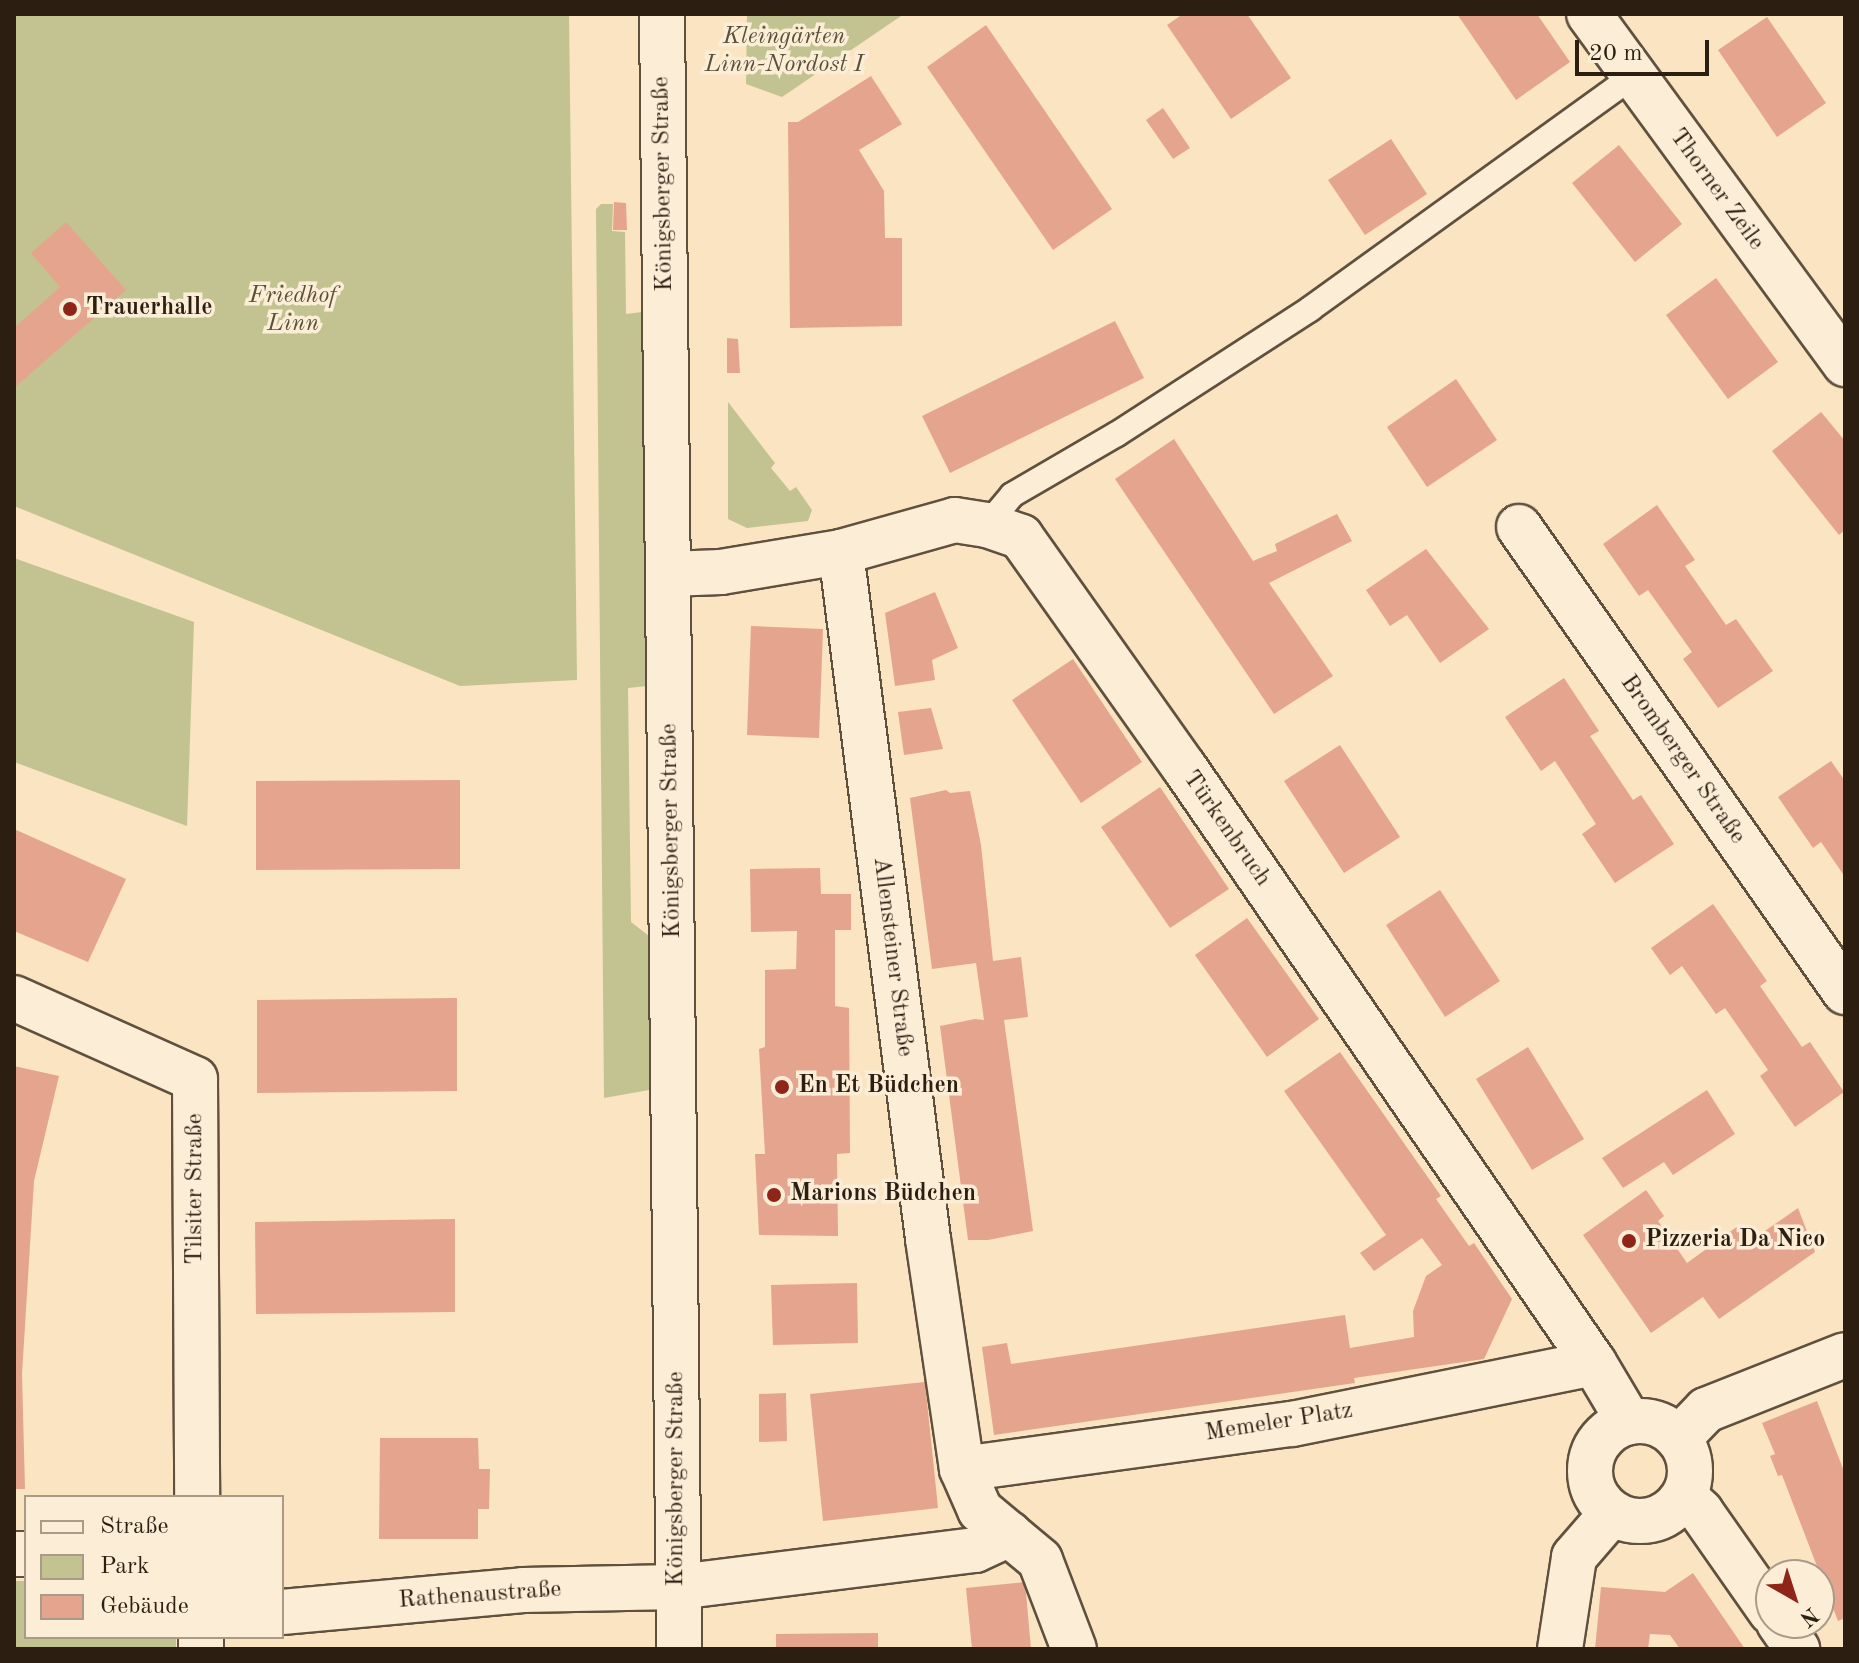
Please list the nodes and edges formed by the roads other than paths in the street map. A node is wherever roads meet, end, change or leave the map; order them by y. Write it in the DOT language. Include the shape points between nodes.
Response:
graph roads {
  1 [pos="662,14"];
  2 [pos="1589,14"];
  3 [pos="1633,76"];
  4 [pos="1845,364"];
  5 [pos="987,525"];
  6 [pos="1519,527"];
  7 [pos="841,552"];
  8 [pos="669,574"];
  9 [pos="1845,992"];
  10 [pos="14,998"];
  11 [pos="1845,1355"];
  12 [pos="1594,1363"];
  13 [pos="1629,1422"];
  14 [pos="1679,1438"];
  15 [pos="962,1469"];
  16 [pos="197,1495"];
  17 [pos="1684,1496"];
  18 [pos="1612,1513"];
  19 [pos="1010,1534"];
  20 [pos="678,1587"];
  21 [pos="1755,1589"];
  22 [pos="284,1612"];
  23 [pos="679,1649"];
  24 [pos="1074,1649"];
  25 [pos="1560,1649"];
  1 -- 8 [label="street, Königsberger Straße"];
  2 -- 3 [label="street, Thorner Zeile"];
  3 -- 4 [label="street, Thorner Zeile"];
  3 -- 5 [label="lane" via="1310,309 1012,495"];
  5 -- 7 [label="street, Türkenbruch" via="955,520"];
  5 -- 12 [label="street, Türkenbruch" via="1021,537"];
  6 -- 9 [label="street, Bromberger Straße"];
  7 -- 8 [label="street, Türkenbruch" via="721,572"];
  7 -- 15 [label="street, Allensteiner Straße"];
  8 -- 20 [label="street, Königsberger Straße"];
  10 -- 16 [label="street, Tilsiter Straße" via="195,1079"];
  11 -- 14 [label="street" via="1706,1410"];
  12 -- 13 [label="street, Türkenbruch"];
  12 -- 15 [label="street, Memeler Platz" via="1292,1424"];
  13 -- 14 [label="street" via="1656,1423"];
  13 -- 18 [label="street" via="1601,1440 1590,1470 1592,1487"];
  14 -- 17 [label="street" via="1691,1470"];
  15 -- 19 [label="street, Allensteiner Straße" via="980,1510"];
  17 -- 18 [label="street" via="1670,1513 1656,1519 1626,1520"];
  17 -- 21 [label="street"];
  18 -- 25 [label="street" via="1574,1557"];
  19 -- 20 [label="street" via="975,1550"];
  19 -- 24 [label="street" via="1040,1560"];
  20 -- 22 [label="street, Rathenaustraße" via="523,1590"];
  20 -- 23 [label="street, Königsberger Straße"];
}
